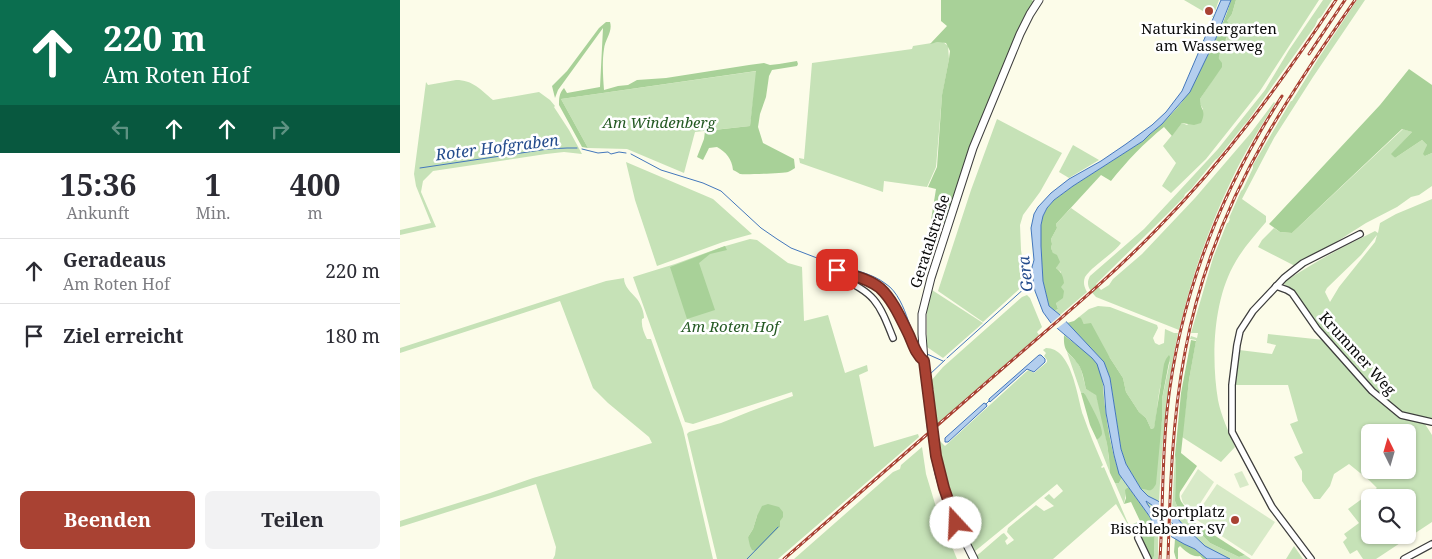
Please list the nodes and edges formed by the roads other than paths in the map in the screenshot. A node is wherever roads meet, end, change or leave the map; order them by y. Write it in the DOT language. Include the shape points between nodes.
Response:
graph roads {
  1 [pos="1039,0"];
  2 [pos="1360,234"];
  3 [pos="1276,286"];
  4 [pos="893,338"];
  5 [pos="924,361"];
  6 [pos="1431,424"];
  7 [pos="1138,538"];
  8 [pos="1432,544"];
  9 [pos="974,559"];
  10 [pos="1148,559"];
  11 [pos="1311,559"];
  12 [pos="1404,559"];
  1 -- 5 [label="street, Geratalstraße" via="1020,34 973,148 931,278 922,314"];
  2 -- 3 [label="street" via="1302,263"];
  3 -- 6 [label="street, Krummer Weg" via="1295,297 1317,330 1378,396 1400,415"];
  3 -- 11 [label="street" via="1253,310 1239,336 1232,385 1232,432 1272,507"];
  4 -- 5 [label="street" via="875,299 858,285 838,277 837,270 879,288"];
  5 -- 9 [label="street, Geratalstraße" via="939,472 956,523"];
  7 -- 10 [label="street"];
  8 -- 12 [label="street"];
}
